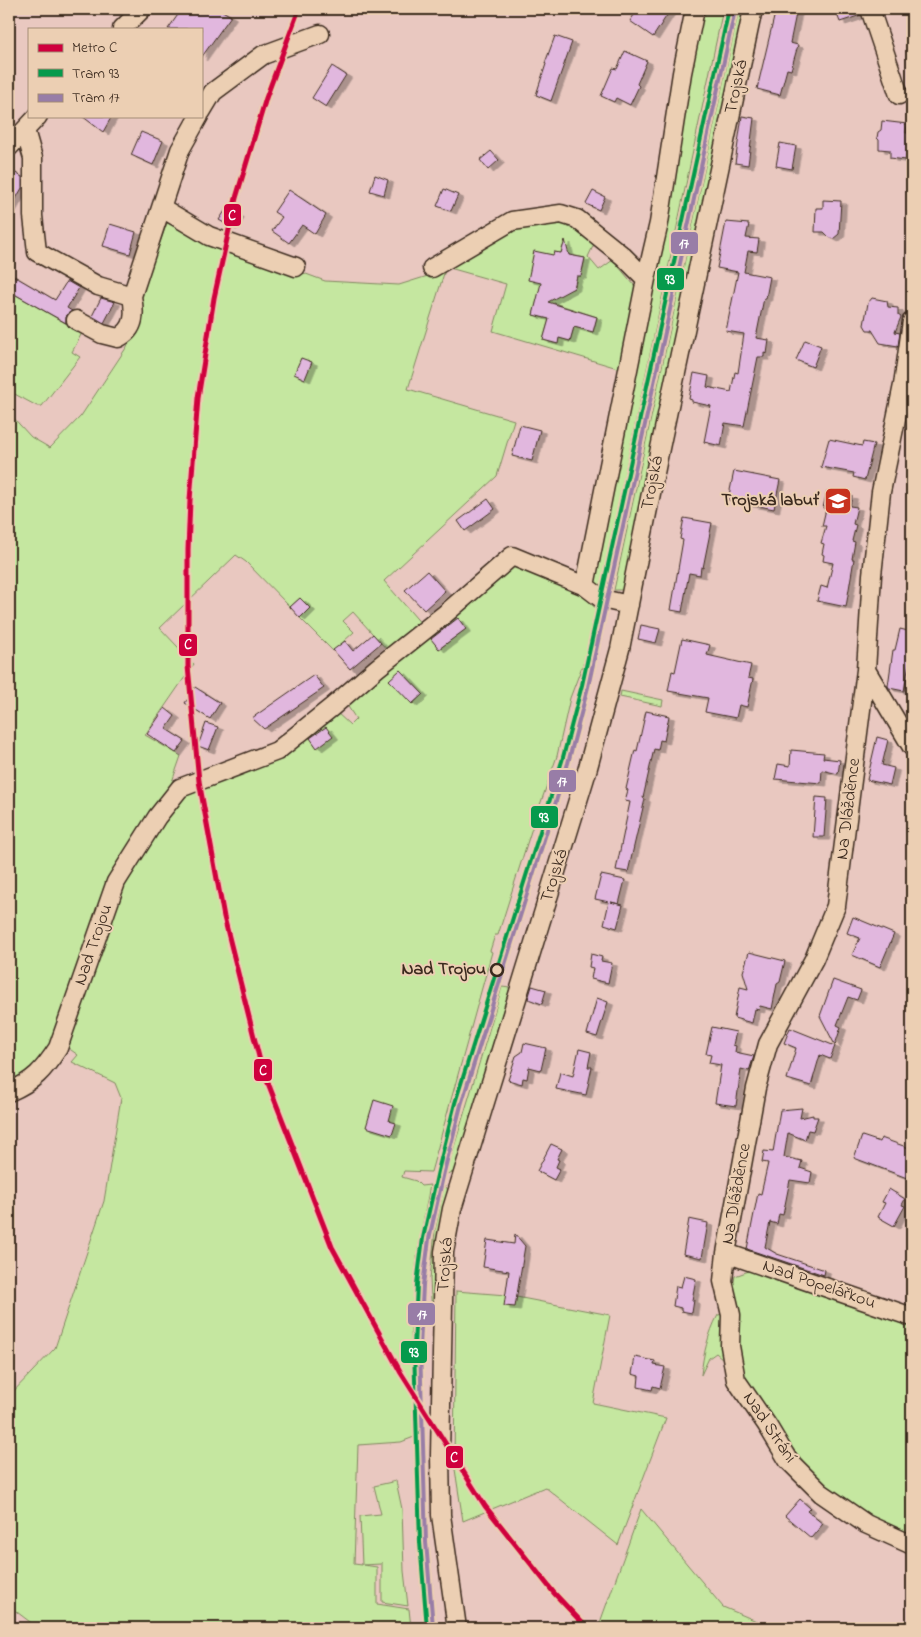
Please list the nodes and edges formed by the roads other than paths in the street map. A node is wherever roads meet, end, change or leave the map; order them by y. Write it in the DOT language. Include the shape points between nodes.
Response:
graph roads {
  1 [pos="142,9"];
  2 [pos="695,9"];
  3 [pos="753,9"];
  4 [pos="870,9"];
  5 [pos="123,28"];
  6 [pos="320,34"];
  7 [pos="899,95"];
  8 [pos="202,110"];
  9 [pos="36,118"];
  10 [pos="198,118"];
  11 [pos="25,130"];
  12 [pos="9,146"];
  13 [pos="162,208"];
  14 [pos="296,267"];
  15 [pos="432,268"];
  16 [pos="646,279"];
  17 [pos="132,296"];
  18 [pos="76,320"];
  19 [pos="912,321"];
  20 [pos="585,586"];
  21 [pos="629,605"];
  22 [pos="866,670"];
  23 [pos="912,747"];
  24 [pos="9,1092"];
  25 [pos="726,1254"];
  26 [pos="723,1281"];
  27 [pos="912,1317"];
  28 [pos="912,1545"];
  29 [pos="457,1628"];
  1 -- 5 [label="street"];
  2 -- 16 [label="street" via="659,223"];
  3 -- 21 [label="street, Trojská"];
  4 -- 7 [label="street"];
  6 -- 8 [label="street" via="263,55 213,92"];
  9 -- 11 [label="street"];
  10 -- 13 [label="street" via="180,150"];
  11 -- 12 [label="street"];
  11 -- 17 [label="street" via="33,158 37,252 98,286"];
  13 -- 14 [label="street" via="209,236"];
  13 -- 17 [label="street"];
  15 -- 16 [label="street" via="512,221 560,214 577,219"];
  16 -- 20 [label="street"];
  17 -- 18 [label="street" via="135,314 130,330 118,338 102,334"];
  19 -- 22 [label="street, Na Dlážděnce" via="903,385 881,492"];
  20 -- 21 [label="street, Nad Trojou" via="602,599"];
  20 -- 24 [label="street, Nad Trojou" via="512,556 277,751 180,788 156,817 116,882 58,1048 44,1070"];
  21 -- 29 [label="street, Trojská" via="587,771 452,1209 444,1252 441,1514"];
  22 -- 23 [label="street"];
  22 -- 25 [label="street, Na Dlážděnce" via="836,906 814,959 768,1044 756,1088"];
  25 -- 26 [label="street, Na Dlážděnce"];
  25 -- 27 [label="street, Nad Popelářkou"];
  26 -- 28 [label="street, Nad Strání" via="732,1315 730,1346 736,1380 788,1460 821,1493 866,1524"];
}
